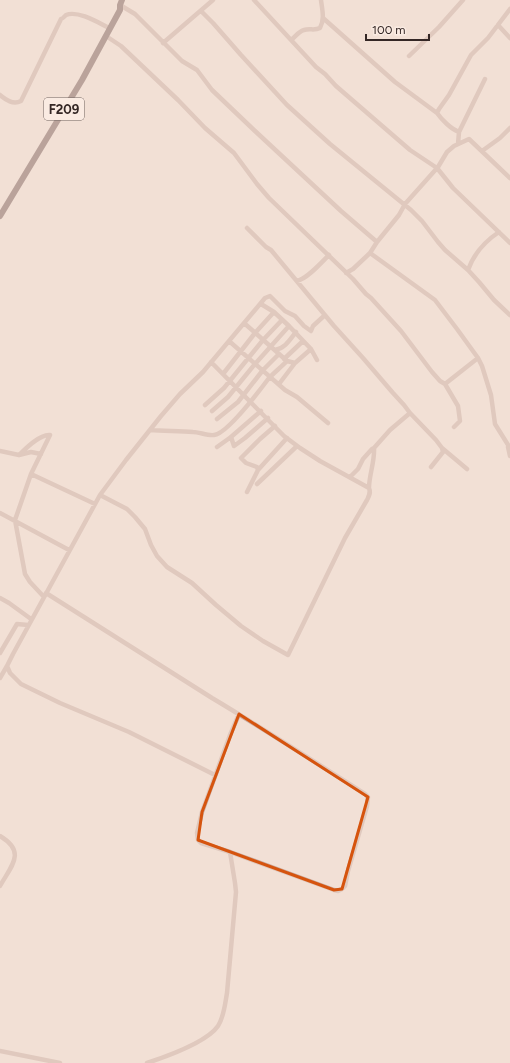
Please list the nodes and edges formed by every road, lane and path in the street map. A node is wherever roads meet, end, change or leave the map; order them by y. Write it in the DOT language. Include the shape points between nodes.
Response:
graph roads {
  1 [pos="213,0"];
  2 [pos="254,0"];
  3 [pos="321,0"];
  4 [pos="463,0"];
  5 [pos="121,4"];
  6 [pos="510,9"];
  7 [pos="201,11"];
  8 [pos="323,18"];
  9 [pos="498,25"];
  10 [pos="109,28"];
  11 [pos="106,36"];
  12 [pos="510,38"];
  13 [pos="291,40"];
  14 [pos="163,43"];
  15 [pos="409,56"];
  16 [pos="485,79"];
  17 [pos="0,95"];
  18 [pos="437,113"];
  19 [pos="510,128"];
  20 [pos="458,132"];
  21 [pos="458,144"];
  22 [pos="482,151"];
  23 [pos="437,168"];
  24 [pos="510,178"];
  25 [pos="405,204"];
  26 [pos="0,216"];
  27 [pos="247,228"];
  28 [pos="499,232"];
  29 [pos="376,242"];
  30 [pos="509,242"];
  31 [pos="370,253"];
  32 [pos="329,255"];
  33 [pos="468,270"];
  34 [pos="346,273"];
  35 [pos="297,281"];
  36 [pos="260,304"];
  37 [pos="274,312"];
  38 [pos="325,315"];
  39 [pos="510,315"];
  40 [pos="282,320"];
  41 [pos="244,323"];
  42 [pos="289,326"];
  43 [pos="296,332"];
  44 [pos="255,333"];
  45 [pos="263,340"];
  46 [pos="229,341"];
  47 [pos="303,341"];
  48 [pos="273,349"];
  49 [pos="311,349"];
  50 [pos="240,351"];
  51 [pos="279,354"];
  52 [pos="248,358"];
  53 [pos="478,358"];
  54 [pos="286,360"];
  55 [pos="316,360"];
  56 [pos="211,362"];
  57 [pos="295,363"];
  58 [pos="255,364"];
  59 [pos="290,369"];
  60 [pos="263,370"];
  61 [pos="223,374"];
  62 [pos="271,377"];
  63 [pos="230,381"];
  64 [pos="279,384"];
  65 [pos="446,384"];
  66 [pos="236,387"];
  67 [pos="244,395"];
  68 [pos="251,401"];
  69 [pos="205,405"];
  70 [pos="212,411"];
  71 [pos="261,411"];
  72 [pos="410,413"];
  73 [pos="268,418"];
  74 [pos="217,419"];
  75 [pos="328,423"];
  76 [pos="275,426"];
  77 [pos="454,427"];
  78 [pos="150,430"];
  79 [pos="231,437"];
  80 [pos="287,438"];
  81 [pos="217,446"];
  82 [pos="297,446"];
  83 [pos="509,446"];
  84 [pos="374,448"];
  85 [pos="442,448"];
  86 [pos="0,452"];
  87 [pos="41,454"];
  88 [pos="19,455"];
  89 [pos="510,456"];
  90 [pos="431,467"];
  91 [pos="258,470"];
  92 [pos="467,470"];
  93 [pos="31,474"];
  94 [pos="350,477"];
  95 [pos="257,484"];
  96 [pos="369,488"];
  97 [pos="247,492"];
  98 [pos="100,495"];
  99 [pos="95,504"];
  100 [pos="0,513"];
  101 [pos="15,520"];
  102 [pos="69,550"];
  103 [pos="45,595"];
  104 [pos="0,598"];
  105 [pos="31,619"];
  106 [pos="28,625"];
  107 [pos="0,653"];
  108 [pos="7,666"];
  109 [pos="0,678"];
  110 [pos="239,714"];
  111 [pos="215,775"];
  112 [pos="0,836"];
  113 [pos="230,852"];
  114 [pos="0,886"];
  115 [pos="0,1051"];
  116 [pos="60,1063"];
  117 [pos="147,1063"];
  1 -- 7 [label="street"];
  2 -- 13 [label="street"];
  3 -- 8 [label="street"];
  4 -- 15 [label="street"];
  5 -- 10 [label="main road, F209"];
  5 -- 14 [label="street" via="135,14"];
  6 -- 9 [label="street"];
  7 -- 14 [label="street"];
  7 -- 25 [label="street" via="287,105 330,144"];
  8 -- 13 [label="street" via="320,28 302,30"];
  8 -- 18 [label="street" via="395,82"];
  9 -- 12 [label="street"];
  9 -- 18 [label="street" via="470,55"];
  10 -- 11 [label="main road, F209"];
  10 -- 17 [label="street" via="81,15 66,15 61,19 21,101 12,102"];
  11 -- 26 [label="main road, F209"];
  11 -- 32 [label="street" via="121,46 234,153 268,198"];
  13 -- 23 [label="street" via="348,97 410,150"];
  14 -- 29 [label="street" via="182,61 197,70 212,90"];
  16 -- 20 [label="street"];
  18 -- 20 [label="street"];
  19 -- 22 [label="street"];
  20 -- 21 [label="street"];
  21 -- 22 [label="street" via="469,139"];
  21 -- 23 [label="street" via="447,152"];
  22 -- 24 [label="street"];
  23 -- 25 [label="street"];
  23 -- 28 [label="street" via="453,188"];
  25 -- 29 [label="street"];
  25 -- 33 [label="street" via="445,250"];
  27 -- 35 [label="street" via="271,250"];
  28 -- 30 [label="street"];
  28 -- 33 [label="street" via="484,243 472,259"];
  29 -- 31 [label="street"];
  31 -- 34 [label="street"];
  31 -- 53 [label="street" via="435,300"];
  32 -- 34 [label="street"];
  32 -- 35 [label="street"];
  33 -- 39 [label="street"];
  34 -- 65 [label="street" via="401,331 440,381"];
  35 -- 38 [label="street"];
  36 -- 37 [label="street"];
  36 -- 38 [label="street" via="270,296 311,330"];
  36 -- 41 [label="street"];
  37 -- 40 [label="street"];
  37 -- 44 [label="street"];
  38 -- 72 [label="street"];
  40 -- 42 [label="street"];
  40 -- 45 [label="street"];
  41 -- 44 [label="street"];
  41 -- 46 [label="street"];
  42 -- 43 [label="street"];
  42 -- 48 [label="street"];
  43 -- 47 [label="street"];
  43 -- 48 [label="street" via="285,346"];
  44 -- 45 [label="street"];
  44 -- 50 [label="street"];
  45 -- 48 [label="street"];
  45 -- 52 [label="street"];
  46 -- 50 [label="street"];
  46 -- 56 [label="street"];
  47 -- 49 [label="street"];
  47 -- 54 [label="street"];
  48 -- 51 [label="street"];
  48 -- 58 [label="street"];
  49 -- 55 [label="street"];
  49 -- 57 [label="street"];
  50 -- 52 [label="street"];
  50 -- 61 [label="street"];
  51 -- 54 [label="street"];
  51 -- 60 [label="street"];
  52 -- 58 [label="street"];
  52 -- 63 [label="street"];
  53 -- 65 [label="street"];
  53 -- 83 [label="street" via="491,395 495,424"];
  54 -- 57 [label="street"];
  54 -- 59 [label="street"];
  54 -- 62 [label="street"];
  56 -- 61 [label="street"];
  56 -- 78 [label="street"];
  57 -- 59 [label="street"];
  58 -- 60 [label="street"];
  58 -- 66 [label="street"];
  59 -- 64 [label="street"];
  60 -- 62 [label="street"];
  60 -- 67 [label="street"];
  61 -- 63 [label="street"];
  62 -- 64 [label="street"];
  62 -- 68 [label="street"];
  63 -- 66 [label="street"];
  63 -- 69 [label="street"];
  64 -- 75 [label="street"];
  65 -- 77 [label="street" via="460,415 460,421"];
  66 -- 67 [label="street"];
  66 -- 70 [label="street"];
  67 -- 68 [label="street"];
  67 -- 74 [label="street"];
  68 -- 71 [label="street"];
  68 -- 78 [label="street" via="233,421 214,435 178,430"];
  71 -- 73 [label="street"];
  71 -- 79 [label="street"];
  72 -- 84 [label="street"];
  72 -- 85 [label="street"];
  73 -- 76 [label="street"];
  73 -- 79 [label="street" via="234,446"];
  76 -- 80 [label="street"];
  76 -- 91 [label="street" via="241,458"];
  78 -- 98 [label="street"];
  79 -- 81 [label="street"];
  80 -- 82 [label="street"];
  80 -- 91 [label="street"];
  82 -- 94 [label="street"];
  82 -- 95 [label="street"];
  83 -- 89 [label="street"];
  84 -- 94 [label="street"];
  84 -- 96 [label="street"];
  85 -- 90 [label="street" via="443,452"];
  85 -- 92 [label="street"];
  86 -- 88 [label="street"];
  87 -- 88 [label="street" via="32,452"];
  87 -- 88 [label="street" via="50,434 32,443"];
  87 -- 93 [label="street"];
  91 -- 97 [label="street"];
  93 -- 99 [label="street"];
  93 -- 101 [label="street"];
  94 -- 96 [label="street"];
  96 -- 98 [label="street" via="370,495 345,538 288,655 263,642 241,626 192,583 167,567 157,556 145,529 135,517 127,509"];
  98 -- 99 [label="street"];
  99 -- 102 [label="street"];
  100 -- 101 [label="street"];
  101 -- 102 [label="street"];
  101 -- 103 [label="street" via="25,574"];
  102 -- 103 [label="street"];
  103 -- 105 [label="street"];
  103 -- 110 [label="street"];
  104 -- 105 [label="street"];
  105 -- 106 [label="street"];
  106 -- 107 [label="street" via="17,624"];
  106 -- 108 [label="street"];
  108 -- 109 [label="street"];
  108 -- 111 [label="street" via="21,684 129,732"];
  110 -- 111 [label="street"];
  110 -- 113 [label="street" via="366,794 368,802 345,886 338,891"];
  111 -- 113 [label="street" via="202,812 198,840"];
  112 -- 114 [label="street" via="13,847 15,858"];
  113 -- 117 [label="street" via="236,892 225,1007 219,1024 210,1034 195,1043"];
  115 -- 116 [label="street"];
}
